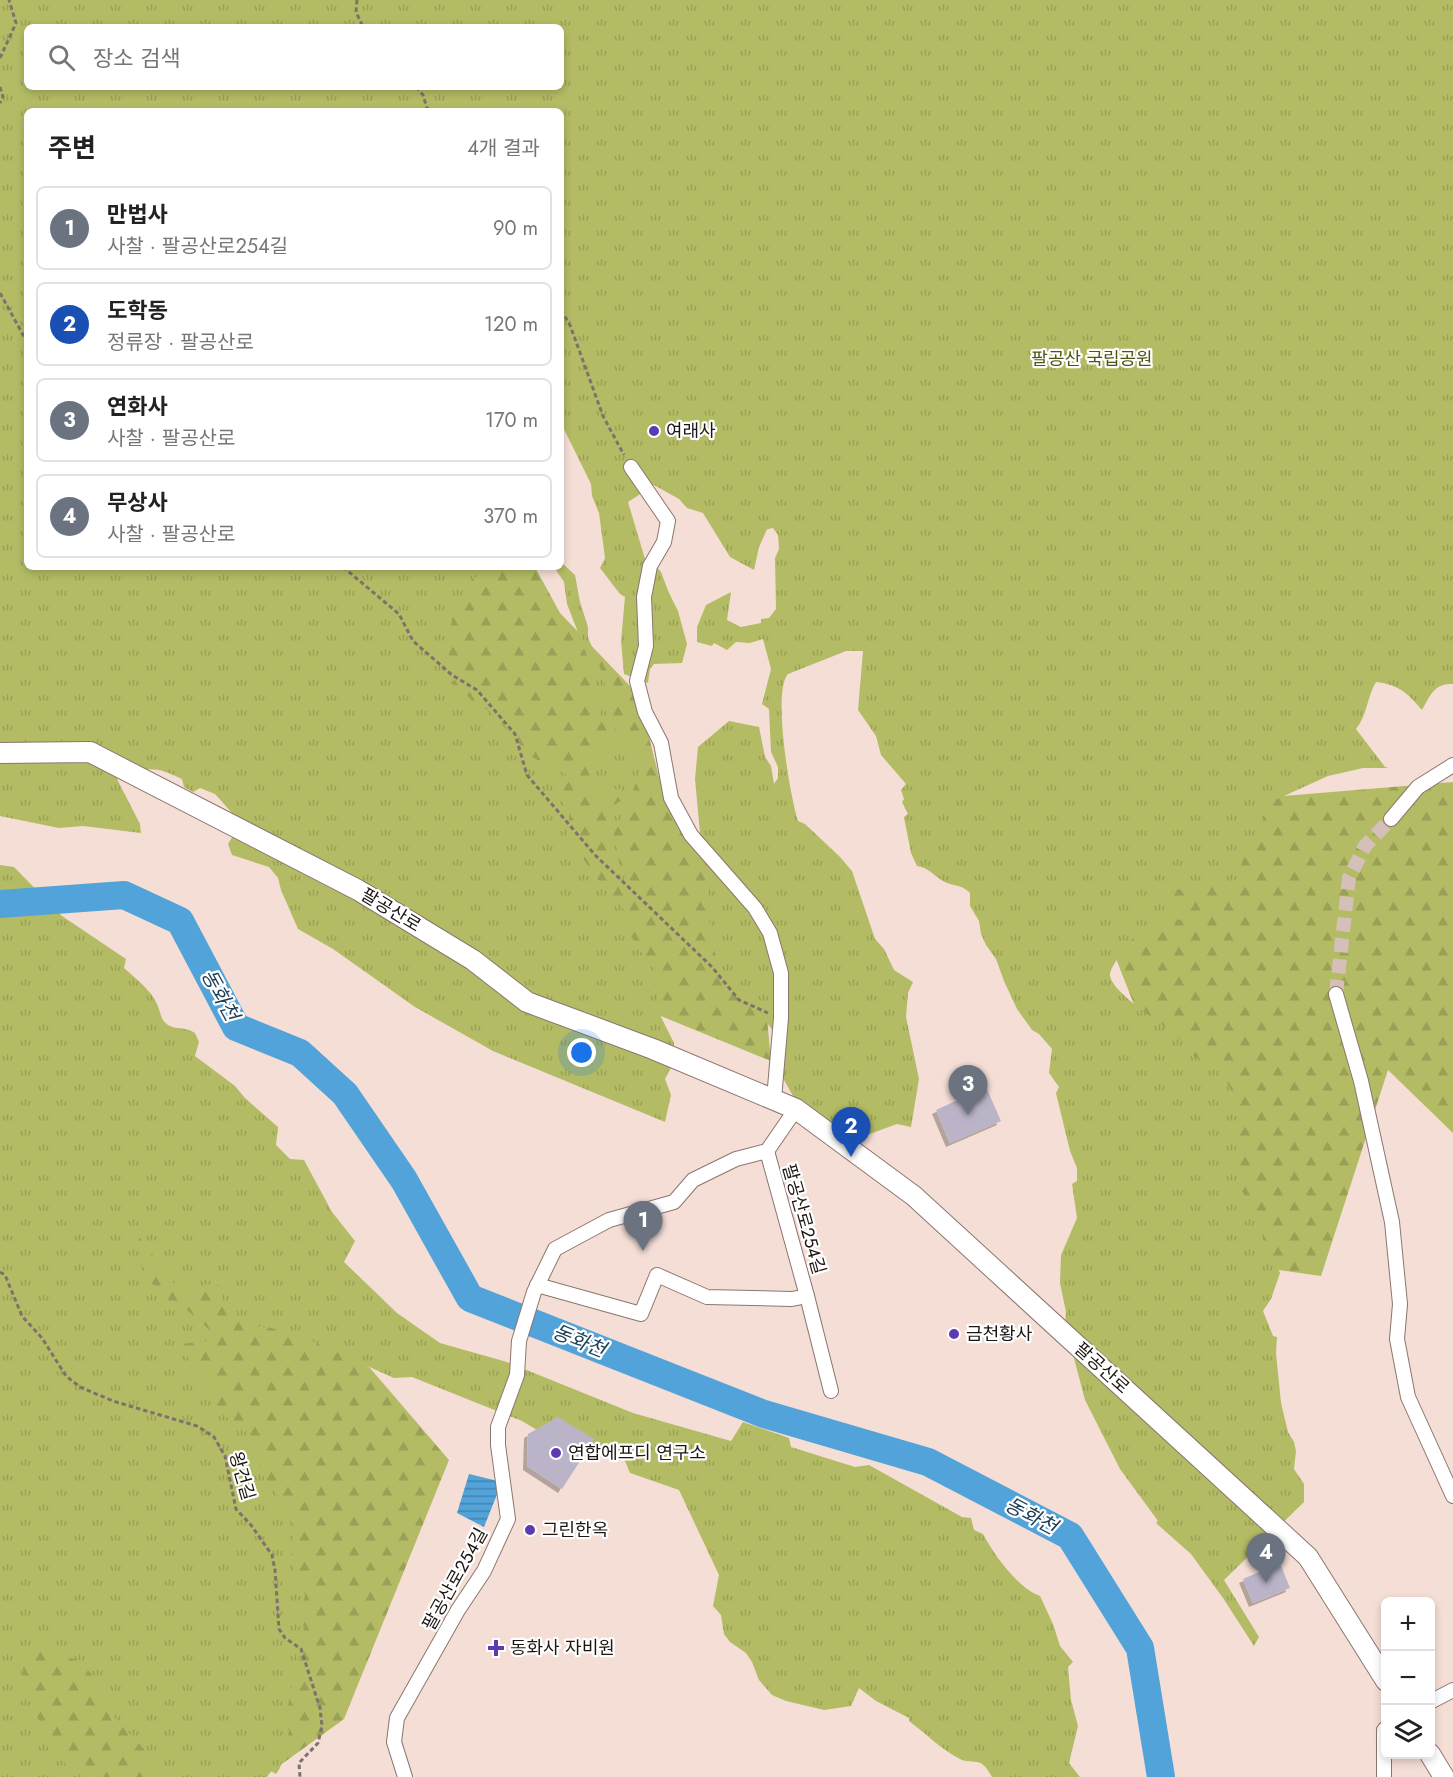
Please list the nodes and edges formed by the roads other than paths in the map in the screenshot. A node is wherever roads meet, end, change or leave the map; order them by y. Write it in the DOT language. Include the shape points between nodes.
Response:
graph roads {
  1 [pos="631,467"];
  2 [pos="0,753"];
  3 [pos="1453,765"];
  4 [pos="1391,819"];
  5 [pos="1336,994"];
  6 [pos="774,1099"];
  7 [pos="796,1109"];
  8 [pos="767,1151"];
  9 [pos="536,1288"];
  10 [pos="807,1296"];
  11 [pos="831,1391"];
  12 [pos="1453,1496"];
  13 [pos="1381,1672"];
  14 [pos="1453,1690"];
  15 [pos="1435,1700"];
  16 [pos="1384,1759"];
  17 [pos="1434,1759"];
  18 [pos="405,1777"];
  19 [pos="1384,1777"];
  20 [pos="1444,1777"];
  1 -- 6 [label="street" via="668,520 664,542 650,566 644,597 646,646 637,681 645,712 661,743 671,798 691,835 755,908 770,933 781,973"];
  2 -- 6 [label="main road, 팔공산로" via="90,752 358,890 473,960 527,1002"];
  3 -- 4 [label="street" via="1418,788"];
  5 -- 12 [label="street" via="1361,1081 1392,1222 1400,1304 1397,1339 1408,1397"];
  6 -- 7 [label="main road, 팔공산로"];
  7 -- 8 [label="street, 팔공산로254길"];
  7 -- 13 [label="main road, 팔공산로" via="914,1196 1308,1557"];
  8 -- 9 [label="street, 팔공산로254길" via="736,1159 693,1180 674,1202 609,1220 555,1249"];
  8 -- 10 [label="street, 팔공산로254길"];
  9 -- 10 [label="street, 팔공산로254길" via="641,1314 657,1275 707,1297"];
  9 -- 18 [label="street, 팔공산로254길" via="519,1341 517,1376 498,1427 508,1519 484,1571 397,1718 394,1742"];
  10 -- 11 [label="street, 팔공산로254길"];
  14 -- 15 [label="street"];
  16 -- 19 [label="street"];
  17 -- 20 [label="main road"];
}
